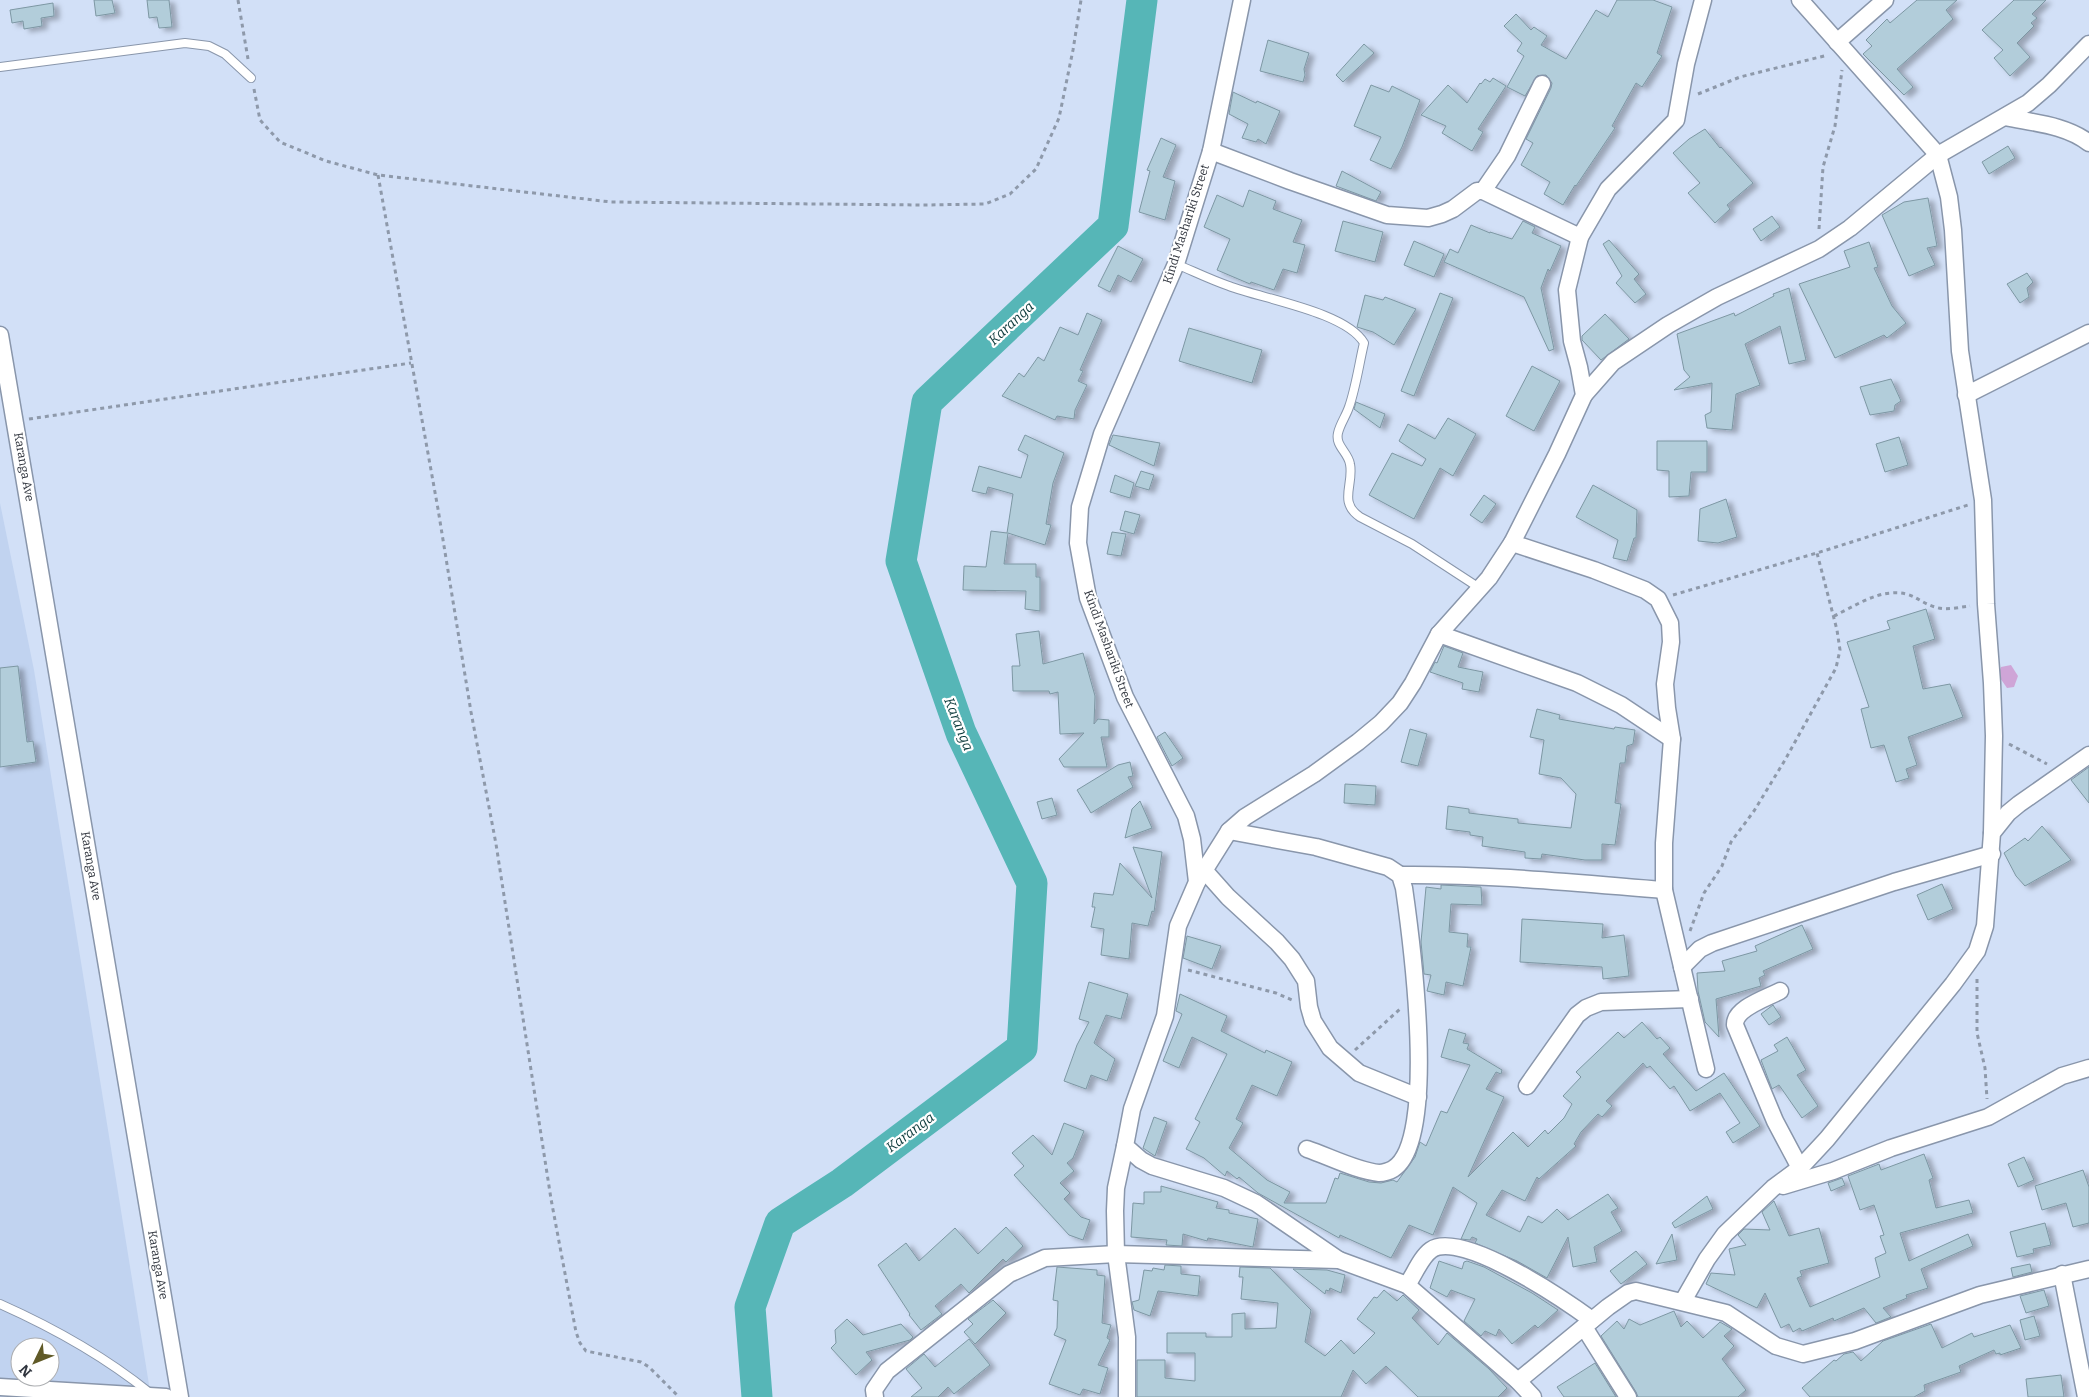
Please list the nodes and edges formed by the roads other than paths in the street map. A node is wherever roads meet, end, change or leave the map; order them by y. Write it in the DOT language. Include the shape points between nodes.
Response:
graph roads {
  1 [pos="1242,0"];
  2 [pos="1703,0"];
  3 [pos="1800,0"];
  4 [pos="1885,0"];
  5 [pos="2089,44"];
  6 [pos="1843,49"];
  7 [pos="0,67"];
  8 [pos="251,78"];
  9 [pos="1542,84"];
  10 [pos="2005,117"];
  11 [pos="2089,143"];
  12 [pos="1210,151"];
  13 [pos="1938,155"];
  14 [pos="1483,191"];
  15 [pos="1580,237"];
  16 [pos="1176,264"];
  17 [pos="2089,334"];
  18 [pos="0,335"];
  19 [pos="1584,395"];
  20 [pos="1966,395"];
  21 [pos="1512,543"];
  22 [pos="1480,589"];
  23 [pos="1439,634"];
  24 [pos="1672,739"];
  25 [pos="2089,755"];
  26 [pos="1229,831"];
  27 [pos="1992,833"];
  28 [pos="1992,854"];
  29 [pos="1400,875"];
  30 [pos="1201,876"];
  31 [pos="1664,890"];
  32 [pos="1681,961"];
  33 [pos="1780,991"];
  34 [pos="1690,999"];
  35 [pos="2089,1068"];
  36 [pos="1706,1069"];
  37 [pos="1527,1086"];
  38 [pos="1418,1097"];
  39 [pos="1125,1146"];
  40 [pos="1307,1149"];
  41 [pos="1800,1168"];
  42 [pos="1773,1188"];
  43 [pos="1116,1254"];
  44 [pos="1339,1260"];
  45 [pos="2089,1269"];
  46 [pos="2062,1274"];
  47 [pos="1408,1285"];
  48 [pos="1684,1301"];
  49 [pos="0,1304"];
  50 [pos="1588,1323"];
  51 [pos="1518,1381"];
  52 [pos="0,1386"];
  53 [pos="160,1396"];
  54 [pos="180,1397"];
  55 [pos="874,1397"];
  56 [pos="1126,1397"];
  57 [pos="1533,1397"];
  58 [pos="1628,1397"];
  59 [pos="2086,1397"];
  1 -- 12 [label="street, Kindi Mashariki Street"];
  2 -- 15 [label="street" via="1686,64 1678,114 1608,189"];
  3 -- 6 [label="street"];
  4 -- 6 [label="street"];
  5 -- 10 [label="street" via="2049,85"];
  6 -- 13 [label="street"];
  7 -- 8 [label="lane" via="184,43 209,46 225,54"];
  9 -- 14 [label="street" via="1507,156"];
  10 -- 11 [label="street" via="2061,128"];
  10 -- 13 [label="street"];
  12 -- 14 [label="street" via="1388,215 1428,218 1442,214 1477,191"];
  12 -- 16 [label="street, Kindi Mashariki Street"];
  13 -- 19 [label="street" via="1850,228 1819,249 1717,297 1668,325 1613,362"];
  13 -- 20 [label="street" via="1949,197 1953,230 1960,351"];
  14 -- 15 [label="street"];
  15 -- 19 [label="street" via="1567,290 1572,341"];
  16 -- 22 [label="lane" via="1228,286 1325,316 1350,327 1361,337 1364,343 1349,407 1338,433 1338,444 1350,463 1349,506 1360,518 1412,544"];
  16 -- 30 [label="street, Kindi Mashariki Street" via="1102,434 1080,507 1078,543 1088,598 1125,697 1186,816"];
  17 -- 20 [label="street"];
  18 -- 54 [label="street, Karanga Ave"];
  19 -- 21 [label="street"];
  20 -- 27 [label="street" via="1983,500 1994,736"];
  21 -- 22 [label="street"];
  21 -- 24 [label="street" via="1594,570 1645,590 1658,599 1670,623 1671,642 1665,684"];
  22 -- 23 [label="street"];
  23 -- 24 [label="street" via="1577,683 1621,705"];
  23 -- 26 [label="street" via="1400,703 1381,723 1314,774 1245,816"];
  24 -- 31 [label="street"];
  25 -- 27 [label="street" via="2013,809"];
  26 -- 29 [label="street" via="1316,847 1388,867"];
  26 -- 30 [label="street"];
  27 -- 28 [label="street"];
  28 -- 32 [label="street" via="1894,882 1712,943"];
  28 -- 41 [label="street" via="1985,926 1976,951 1870,1087"];
  29 -- 31 [label="street" via="1444,874"];
  29 -- 38 [label="street" via="1417,992"];
  30 -- 38 [label="street" via="1228,897 1292,959 1306,981 1313,1021 1330,1048 1359,1073"];
  30 -- 39 [label="street" via="1178,926 1165,1016 1132,1109"];
  31 -- 32 [label="street"];
  32 -- 34 [label="street"];
  33 -- 41 [label="street" via="1739,1011 1734,1020 1775,1121"];
  34 -- 36 [label="street"];
  34 -- 37 [label="street" via="1601,1002 1586,1008 1577,1015"];
  35 -- 42 [label="street" via="2062,1076 1988,1117 1891,1148 1834,1171"];
  38 -- 40 [label="street" via="1408,1152 1393,1169 1380,1173"];
  39 -- 43 [label="street" via="1116,1188"];
  39 -- 44 [label="street" via="1152,1166 1224,1188 1256,1203"];
  41 -- 42 [label="street"];
  42 -- 48 [label="street" via="1725,1234"];
  43 -- 44 [label="street"];
  43 -- 55 [label="street" via="1045,1258 1009,1274 887,1371 874,1390"];
  43 -- 56 [label="street" via="1127,1337"];
  44 -- 47 [label="street"];
  45 -- 46 [label="street"];
  46 -- 48 [label="street" via="1980,1295 1855,1341 1803,1354 1776,1346 1726,1313"];
  46 -- 59 [label="street"];
  47 -- 50 [label="street" via="1431,1250 1452,1246 1476,1253 1523,1275 1563,1299"];
  47 -- 51 [label="street"];
  48 -- 50 [label="street" via="1636,1291 1628,1293"];
  49 -- 53 [label="lane" via="47,1325"];
  50 -- 51 [label="street"];
  50 -- 58 [label="street"];
  51 -- 57 [label="street"];
  52 -- 53 [label="street"];
}
